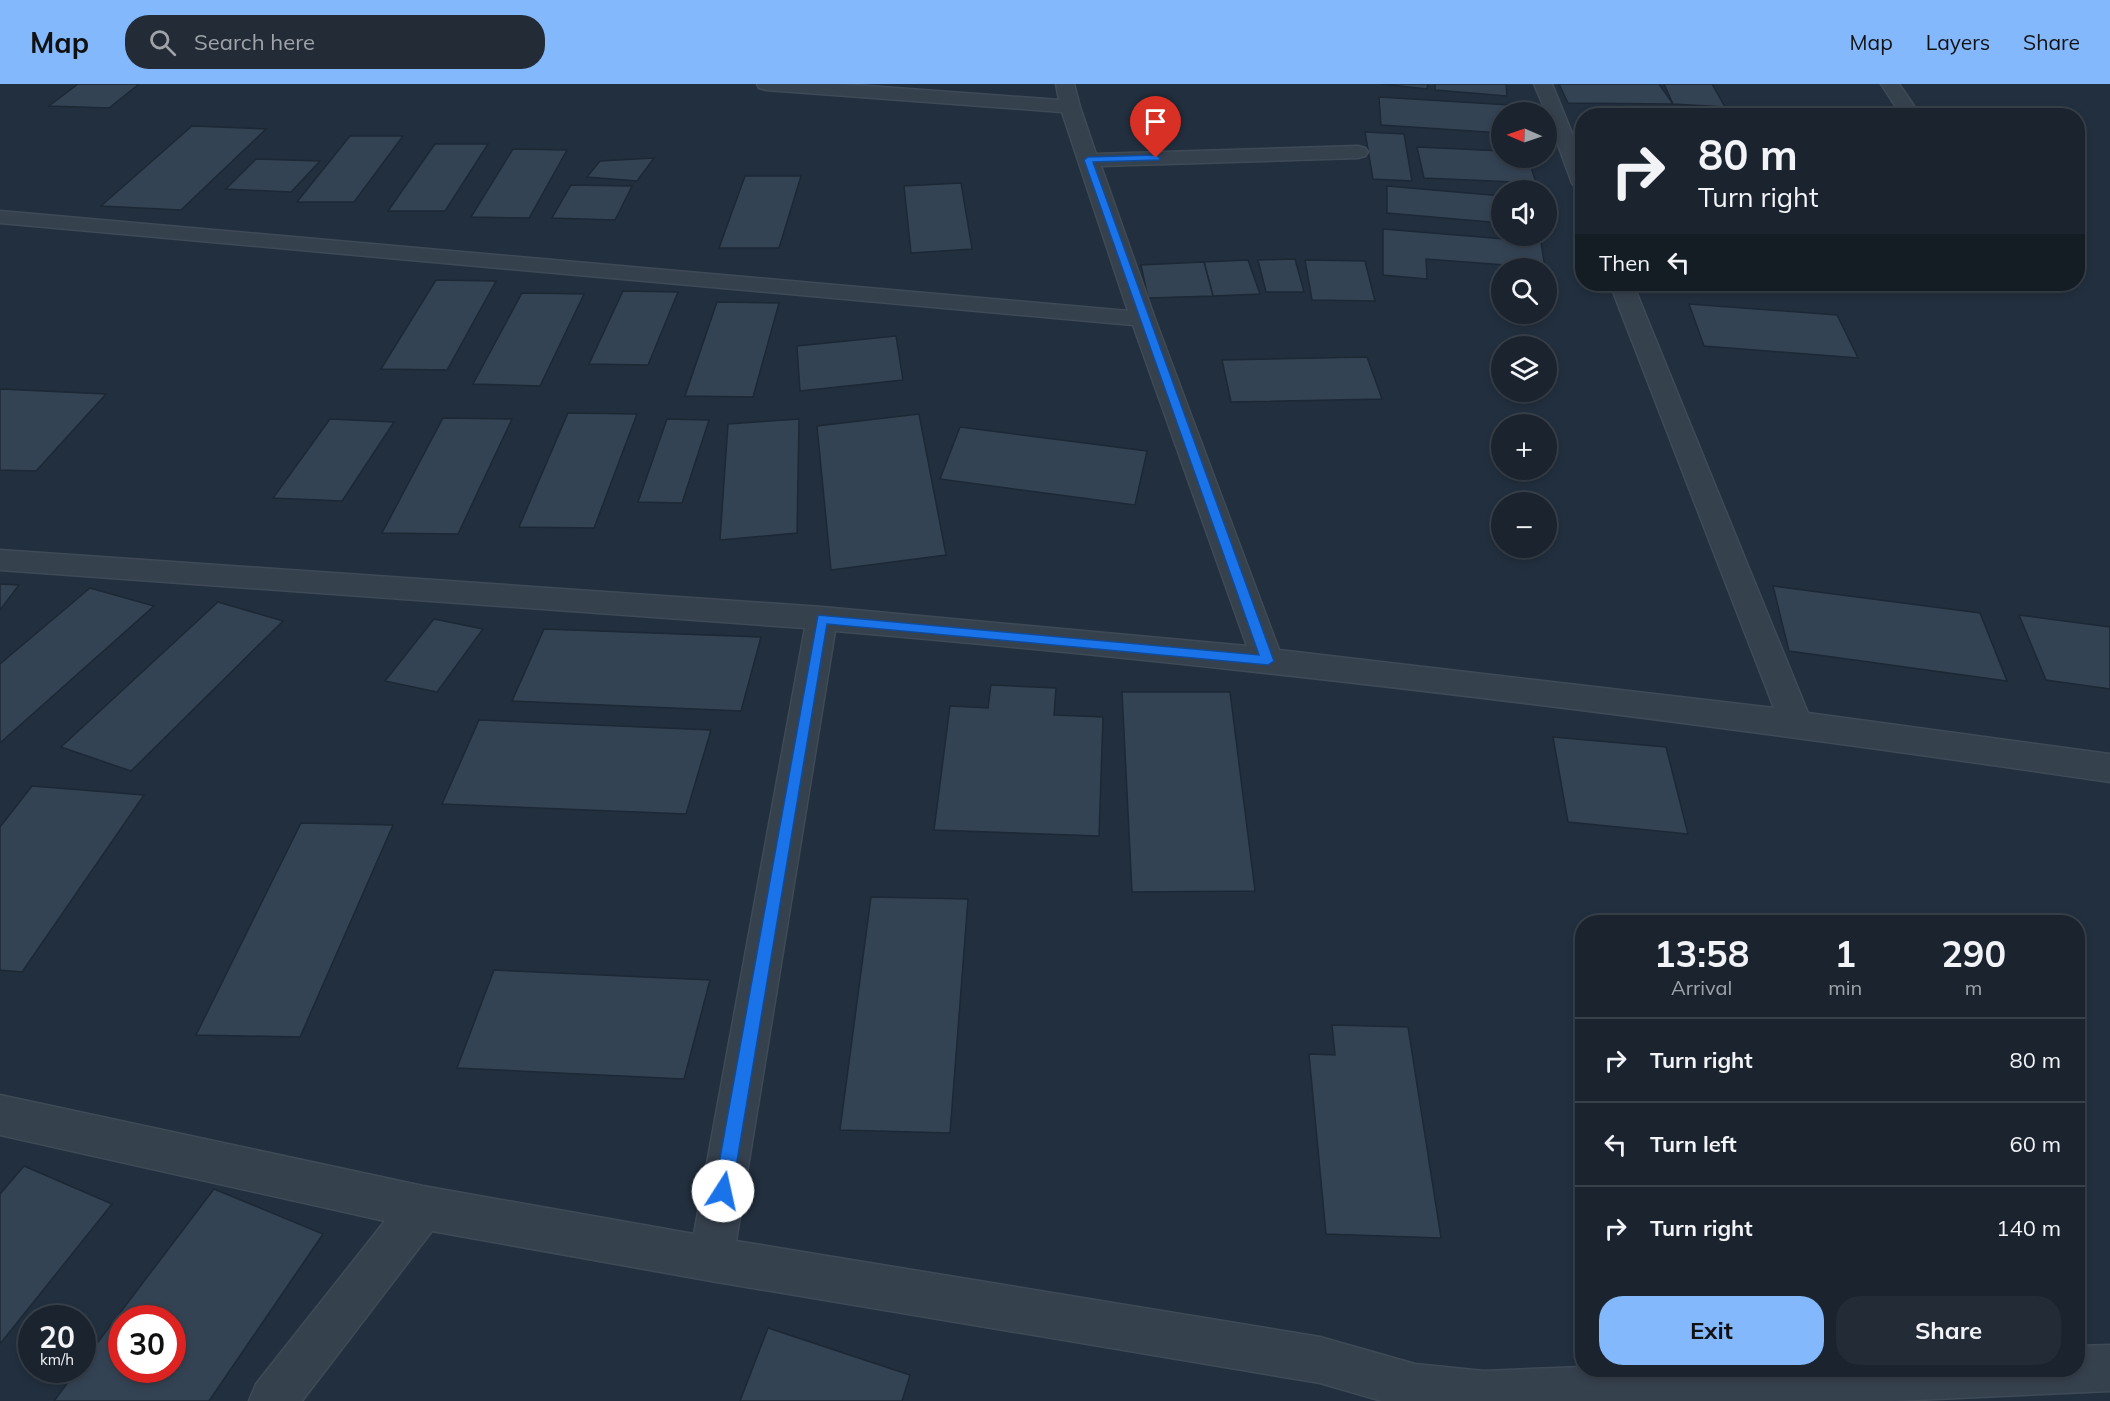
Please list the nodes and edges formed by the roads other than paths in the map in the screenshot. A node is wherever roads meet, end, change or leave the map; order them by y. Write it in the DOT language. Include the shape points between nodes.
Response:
graph roads {
  1 [pos="766,84"];
  2 [pos="1544,84"];
  3 [pos="1890,84"];
  4 [pos="1067,96"];
  5 [pos="1906,108"];
  6 [pos="1358,152"];
  7 [pos="1088,160"];
  8 [pos="1575,165"];
  9 [pos="0,217"];
  10 [pos="1625,291"];
  11 [pos="1143,319"];
  12 [pos="0,560"];
  13 [pos="822,618"];
  14 [pos="1268,661"];
  15 [pos="1795,722"];
  16 [pos="2110,768"];
  17 [pos="0,1115"];
  18 [pos="423,1208"];
  19 [pos="711,1259"];
  20 [pos="2110,1368"];
  21 [pos="2085,1369"];
  22 [pos="1894,1377"];
  23 [pos="273,1401"];
  1 -- 4 [label="street"];
  2 -- 8 [label="street"];
  3 -- 5 [label="street"];
  4 -- 7 [label="street"];
  6 -- 7 [label="street"];
  7 -- 11 [label="street"];
  9 -- 11 [label="street"];
  10 -- 15 [label="street"];
  11 -- 14 [label="street"];
  12 -- 13 [label="street"];
  13 -- 14 [label="street"];
  13 -- 19 [label="street"];
  14 -- 15 [label="street"];
  15 -- 16 [label="street"];
  17 -- 18 [label="street"];
  18 -- 19 [label="street"];
  18 -- 23 [label="street"];
  19 -- 22 [label="street" via="1320,1360 1415,1387 1484,1395"];
  20 -- 21 [label="street"];
}
